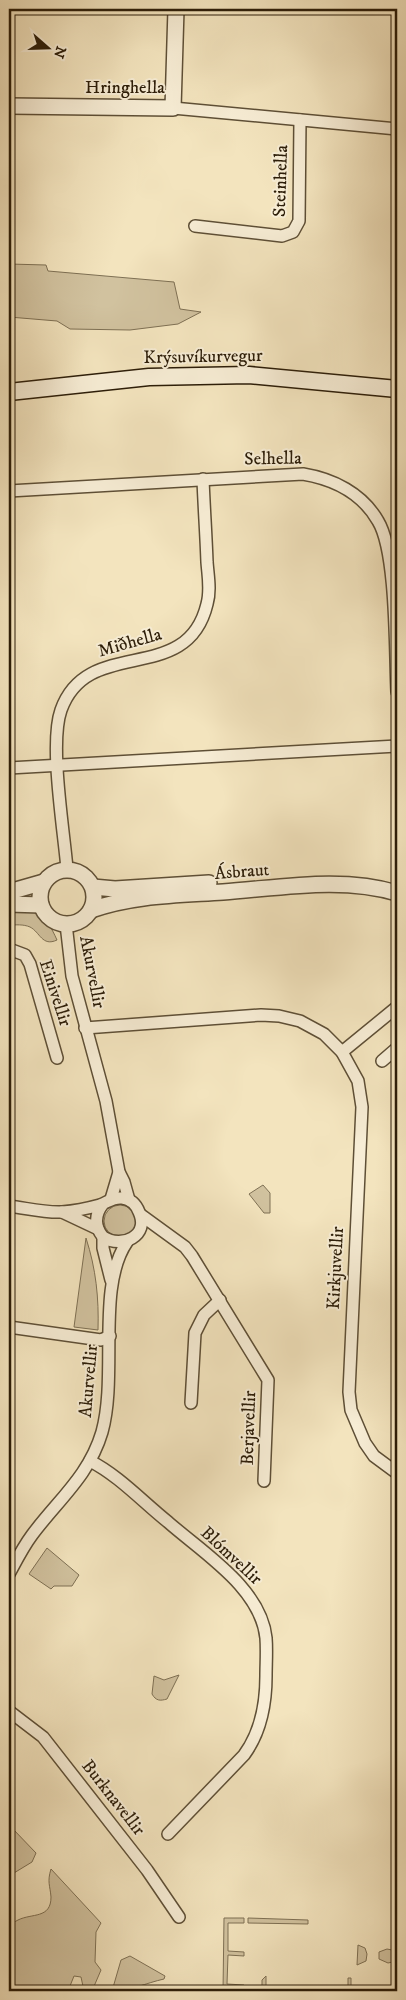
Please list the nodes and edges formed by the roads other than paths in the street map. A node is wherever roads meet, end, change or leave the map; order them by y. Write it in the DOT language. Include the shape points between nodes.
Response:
graph roads {
  1 [pos="176,9"];
  2 [pos="9,106"];
  3 [pos="173,108"];
  4 [pos="300,120"];
  5 [pos="397,129"];
  6 [pos="195,226"];
  7 [pos="397,389"];
  8 [pos="9,392"];
  9 [pos="202,478"];
  10 [pos="9,491"];
  11 [pos="397,692"];
  12 [pos="397,746"];
  13 [pos="58,765"];
  14 [pos="9,768"];
  15 [pos="67,869"];
  16 [pos="44,882"];
  17 [pos="397,883"];
  18 [pos="93,887"];
  19 [pos="9,892"];
  20 [pos="397,893"];
  21 [pos="9,904"];
  22 [pos="41,905"];
  23 [pos="91,910"];
  24 [pos="66,924"];
  25 [pos="9,949"];
  26 [pos="397,1007"];
  27 [pos="85,1028"];
  28 [pos="397,1048"];
  29 [pos="342,1052"];
  30 [pos="57,1058"];
  31 [pos="382,1061"];
  32 [pos="119,1172"];
  33 [pos="129,1200"];
  34 [pos="107,1201"];
  35 [pos="9,1206"];
  36 [pos="62,1212"];
  37 [pos="141,1215"];
  38 [pos="100,1233"];
  39 [pos="163,1233"];
  40 [pos="137,1234"];
  41 [pos="127,1242"];
  42 [pos="112,1281"];
  43 [pos="220,1300"];
  44 [pos="9,1327"];
  45 [pos="110,1336"];
  46 [pos="191,1403"];
  47 [pos="90,1461"];
  48 [pos="397,1473"];
  49 [pos="264,1481"];
  50 [pos="9,1574"];
  51 [pos="9,1711"];
  52 [pos="168,1834"];
  53 [pos="179,1917"];
  1 -- 3 [label="street, Hringhella"];
  2 -- 3 [label="street, Hringhella"];
  3 -- 4 [label="street, Steinhella"];
  4 -- 5 [label="street, Steinhella"];
  4 -- 6 [label="street, Steinhella" via="299,221 293,232 282,236"];
  7 -- 8 [label="main road, Krýsuvíkurvegur" via="249,375 149,377"];
  9 -- 10 [label="street, Selhella"];
  9 -- 11 [label="street, Selhella" via="303,474 337,484 362,502 378,521 388,552"];
  9 -- 13 [label="street, Miðhella" via="209,593 199,623 185,641 170,651 102,667 77,684 65,701 58,722"];
  12 -- 13 [label="street"];
  13 -- 14 [label="street"];
  13 -- 15 [label="street, Miðhella"];
  15 -- 16 [label="street" via="58,871"];
  15 -- 18 [label="street" via="82,874"];
  16 -- 19 [label="street"];
  16 -- 22 [label="street" via="40,889"];
  17 -- 18 [label="street, Ásbraut" via="350,874 115,889"];
  18 -- 23 [label="street"];
  20 -- 23 [label="street, Ásbraut" via="348,885 292,887 130,899"];
  21 -- 22 [label="street"];
  22 -- 24 [label="street" via="50,918"];
  23 -- 24 [label="street" via="80,921"];
  24 -- 27 [label="street, Akurvellir" via="72,976"];
  25 -- 30 [label="street, Einivellir" via="25,955 30,964"];
  26 -- 29 [label="street"];
  27 -- 29 [label="street, Kirkjuvellir" via="280,1016 313,1026"];
  27 -- 32 [label="street, Akurvellir" via="106,1101"];
  28 -- 31 [label="street"];
  29 -- 48 [label="street, Kirkjuvellir" via="358,1081 362,1106 350,1338 351,1410 364,1443 374,1456"];
  32 -- 33 [label="street, Akurvellir"];
  32 -- 34 [label="street, Akurvellir"];
  33 -- 34 [label="street"];
  33 -- 37 [label="street"];
  34 -- 36 [label="street"];
  34 -- 38 [label="street" via="96,1216"];
  35 -- 36 [label="street"];
  36 -- 38 [label="street"];
  37 -- 39 [label="street, Berjavellir"];
  37 -- 40 [label="street"];
  38 -- 41 [label="street" via="110,1242"];
  38 -- 42 [label="street, Akurvellir"];
  39 -- 40 [label="street"];
  39 -- 43 [label="street, Berjavellir" via="192,1256"];
  40 -- 41 [label="street"];
  41 -- 42 [label="street, Akurvellir" via="118,1255"];
  42 -- 45 [label="street, Akurvellir"];
  43 -- 46 [label="street" via="204,1315 195,1333"];
  43 -- 49 [label="street, Berjavellir" via="268,1380"];
  44 -- 45 [label="street" via="102,1340"];
  45 -- 47 [label="street, Akurvellir" via="108,1393 102,1432"];
  47 -- 50 [label="street, Akurvellir" via="32,1535"];
  47 -- 52 [label="street, Blómvellir" via="238,1582 259,1613 266,1638 266,1701 253,1742"];
  51 -- 53 [label="street, Burknavellir" via="43,1737 147,1870"];
}
